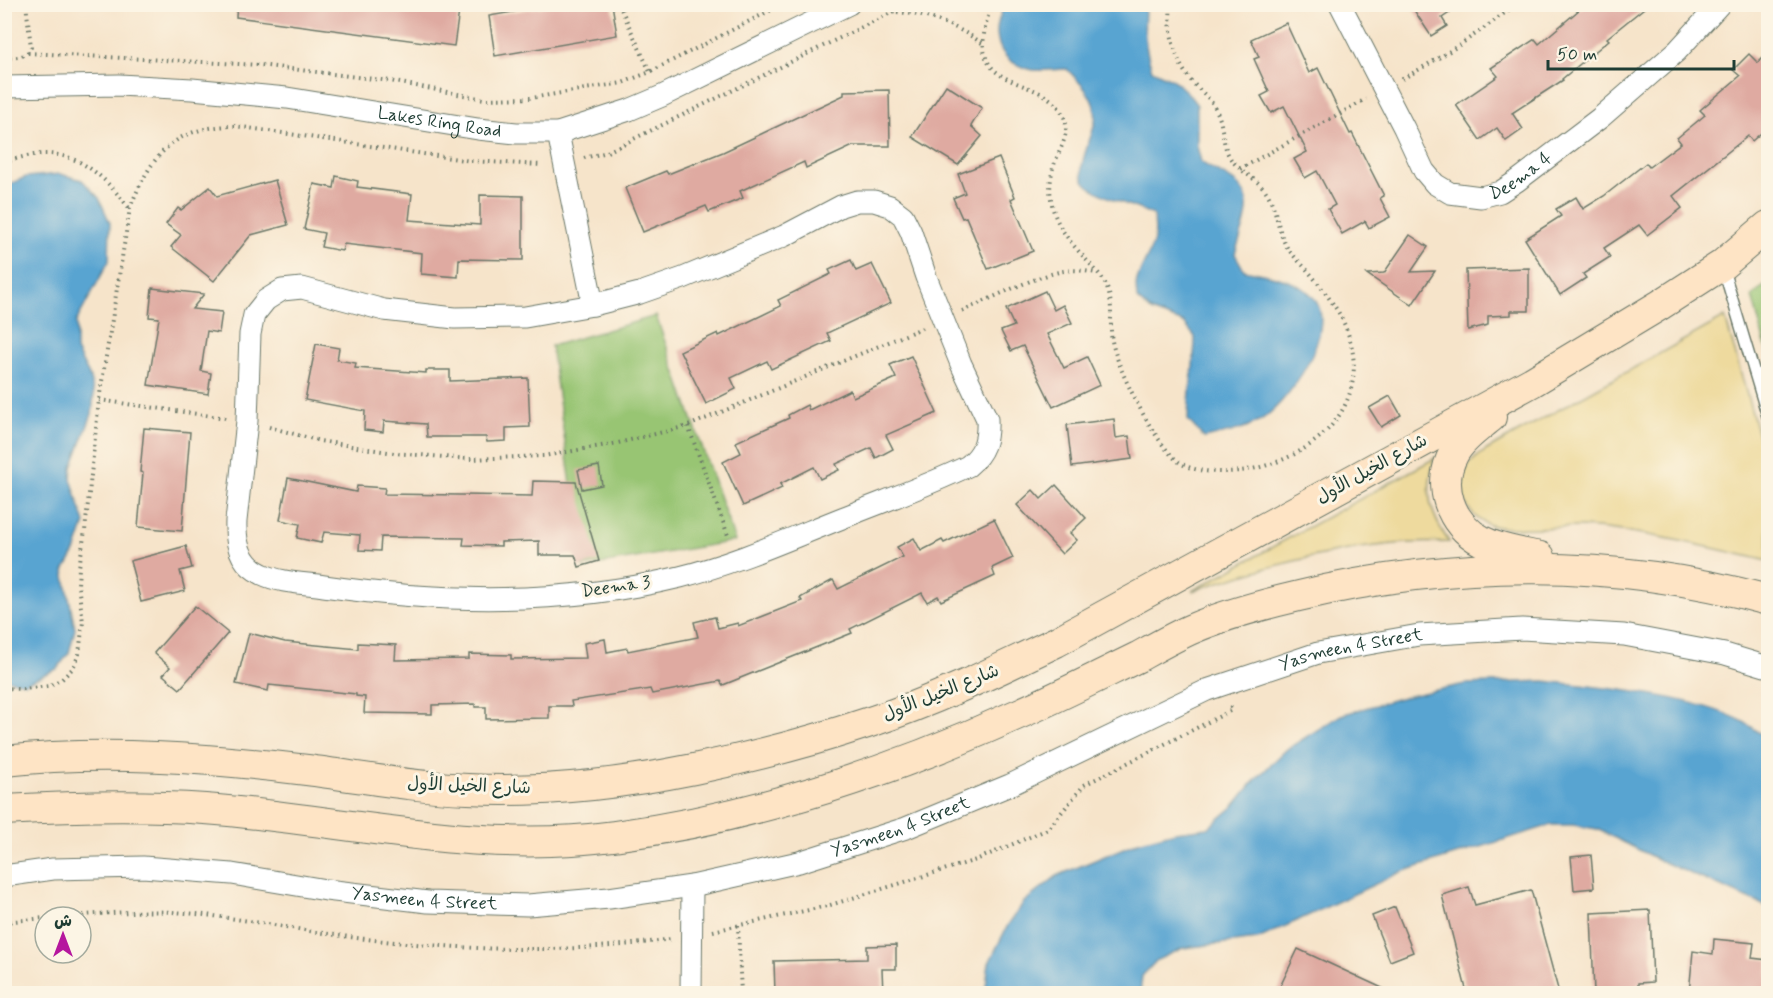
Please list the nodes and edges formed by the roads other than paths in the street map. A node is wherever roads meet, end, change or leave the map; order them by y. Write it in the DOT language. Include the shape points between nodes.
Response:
graph roads {
  1 [pos="849,4"];
  2 [pos="1340,4"];
  3 [pos="1720,4"];
  4 [pos="4,87"];
  5 [pos="558,133"];
  6 [pos="1768,226"];
  7 [pos="1722,265"];
  8 [pos="593,305"];
  9 [pos="1532,382"];
  10 [pos="1768,417"];
  11 [pos="1590,569"];
  12 [pos="1768,600"];
  13 [pos="1768,667"];
  14 [pos="4,761"];
  15 [pos="4,810"];
  16 [pos="4,876"];
  17 [pos="692,886"];
  18 [pos="691,993"];
  1 -- 5 [label="street, Lakes Ring Road" via="662,96"];
  2 -- 3 [label="street, Deema 4" via="1424,171 1450,193 1481,197 1500,192 1517,181 1600,118 1677,51"];
  4 -- 5 [label="street, Lakes Ring Road" via="119,85 192,89 297,99 478,129"];
  5 -- 8 [label="street"];
  6 -- 7 [label="main road, شارع الخيل الأول"];
  7 -- 9 [label="main road, شارع الخيل الأول"];
  7 -- 10 [label="lane"];
  8 -- 8 [label="street, Deema 3" via="726,262 841,206 857,201 890,206 903,216 911,232 943,319 987,419 984,448 957,472 737,561 620,588 516,597 358,591 261,574 239,552 235,537 247,421 250,334 254,315 266,300 282,290 302,288 384,310 455,318 525,317"];
  9 -- 11 [label="main road" via="1454,452 1447,472 1446,493 1452,513 1465,530 1482,541"];
  9 -- 14 [label="main road, شارع الخيل الأول" via="995,672 869,723 761,754 606,784 538,789 402,784 210,760 106,756"];
  11 -- 12 [label="main road" via="1677,579"];
  11 -- 15 [label="main road" via="1429,573 1350,584 1272,603 1196,627 1015,716 885,769 751,809 613,836 543,842 473,841 207,809 107,805"];
  13 -- 17 [label="street, Yasmeen 4 Street" via="1725,654 1624,635 1522,629 1419,635 1318,653 1207,690 1010,785 906,828 799,862"];
  16 -- 17 [label="street, Yasmeen 4 Street" via="53,869 143,867 232,874 429,902 528,905"];
  17 -- 18 [label="street"];
}
